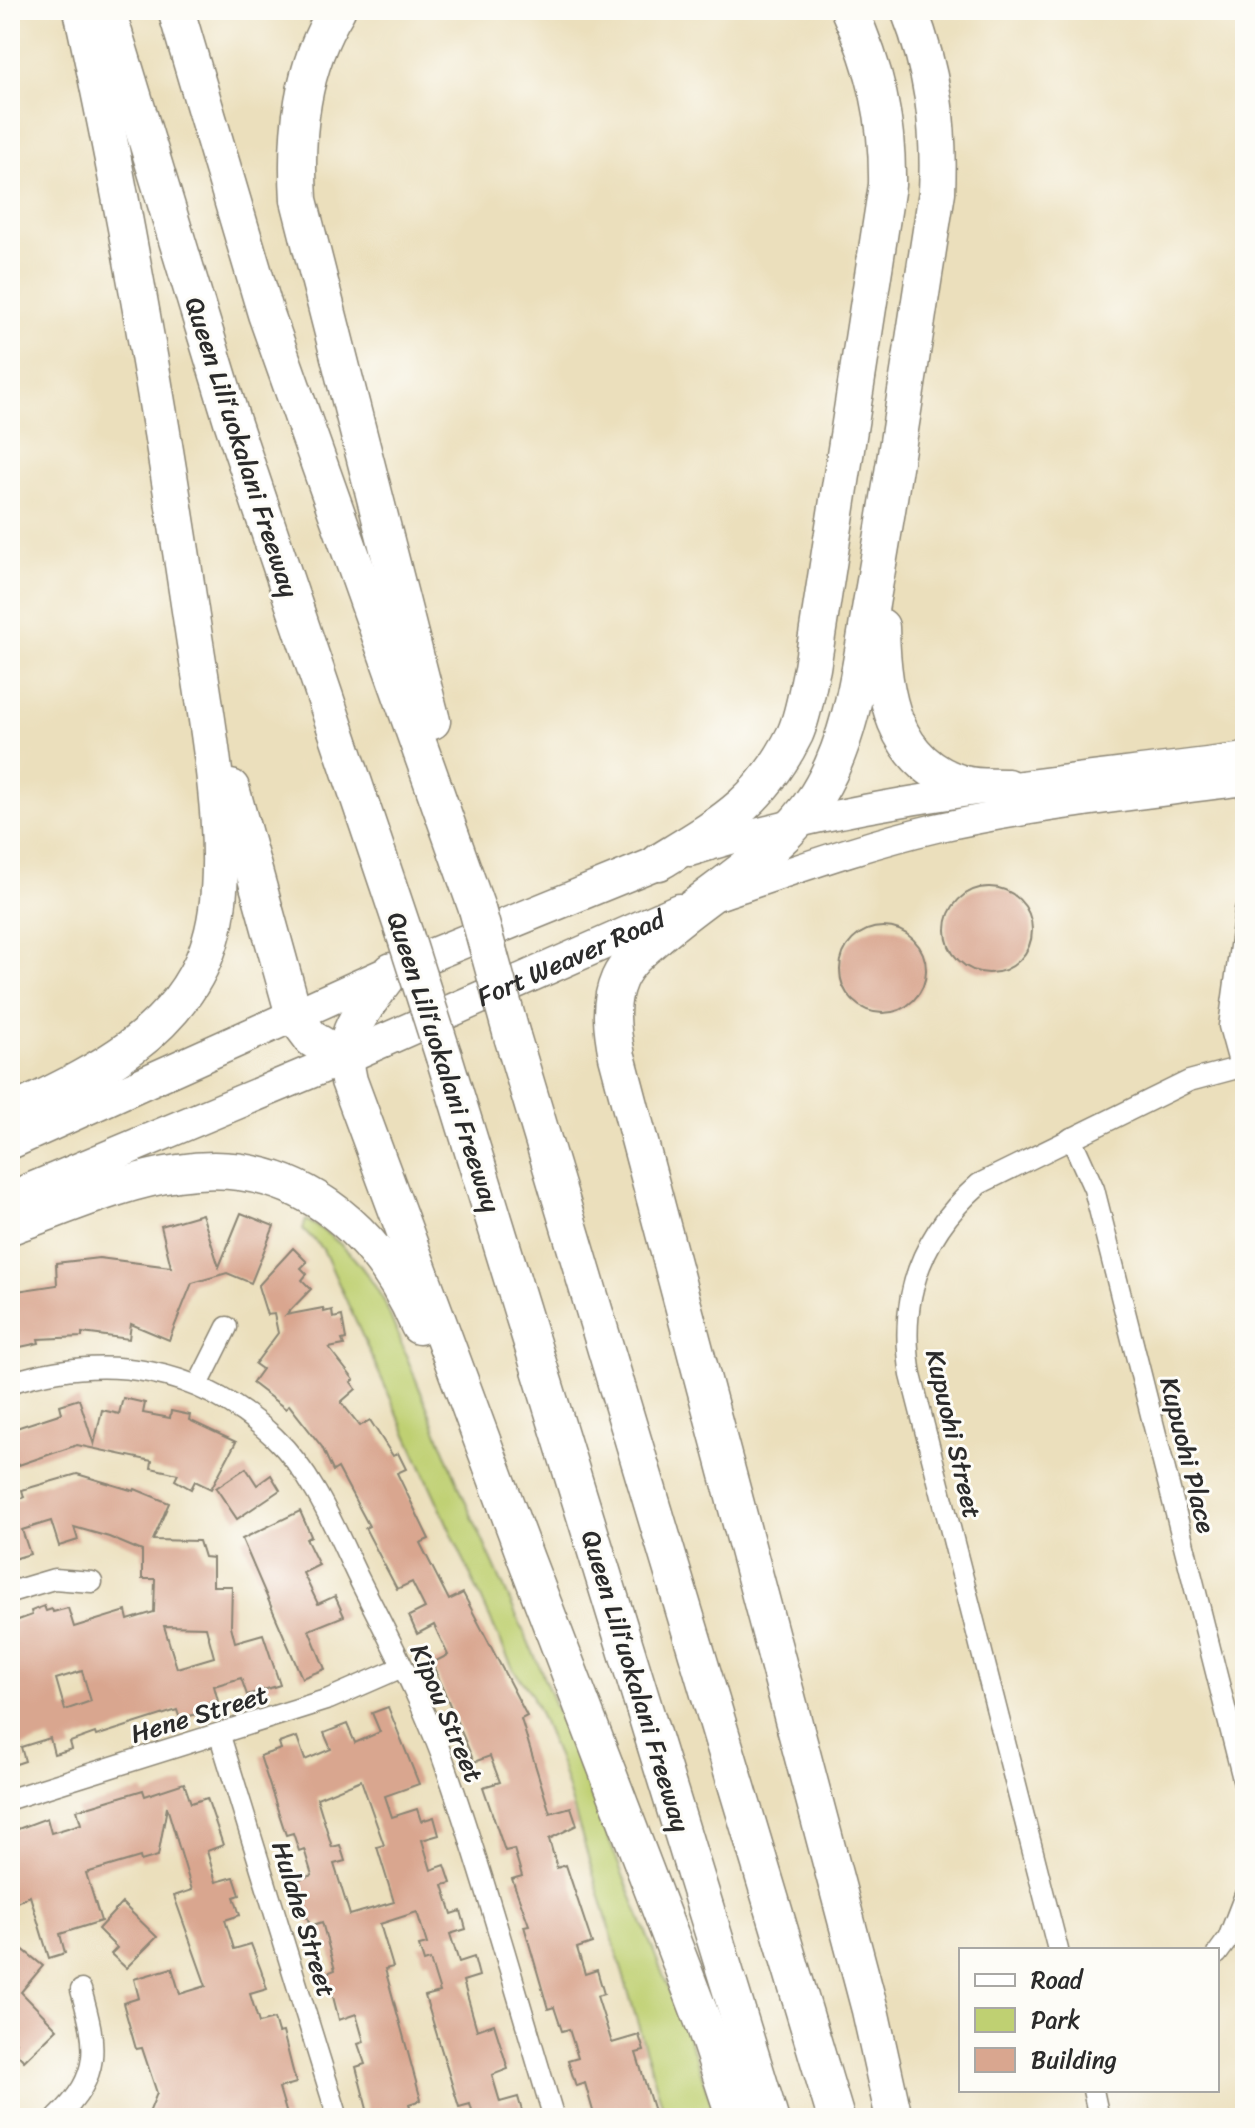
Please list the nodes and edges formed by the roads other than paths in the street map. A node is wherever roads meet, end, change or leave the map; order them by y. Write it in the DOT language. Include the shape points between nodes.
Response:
graph roads {
  1 [pos="82,10"];
  2 [pos="107,10"];
  3 [pos="176,10"];
  4 [pos="337,10"];
  5 [pos="849,10"];
  6 [pos="909,10"];
  7 [pos="881,550"];
  8 [pos="199,671"];
  9 [pos="1245,757"];
  10 [pos="1245,781"];
  11 [pos="1111,786"];
  12 [pos="1007,787"];
  13 [pos="800,820"];
  14 [pos="659,862"];
  15 [pos="697,902"];
  16 [pos="477,909"];
  17 [pos="1245,910"];
  18 [pos="392,971"];
  19 [pos="294,1015"];
  20 [pos="344,1058"];
  21 [pos="1242,1066"];
  22 [pos="10,1114"];
  23 [pos="1071,1138"];
  24 [pos="10,1143"];
  25 [pos="10,1198"];
  26 [pos="10,1226"];
  27 [pos="227,1327"];
  28 [pos="10,1383"];
  29 [pos="198,1385"];
  30 [pos="526,1559"];
  31 [pos="92,1582"];
  32 [pos="10,1592"];
  33 [pos="400,1668"];
  34 [pos="220,1736"];
  35 [pos="1245,1787"];
  36 [pos="10,1799"];
  37 [pos="1245,1895"];
  38 [pos="1057,1948"];
  39 [pos="1219,1951"];
  40 [pos="81,1990"];
  41 [pos="1093,2092"];
  42 [pos="57,2118"];
  43 [pos="338,2118"];
  44 [pos="554,2118"];
  45 [pos="735,2118"];
  46 [pos="770,2118"];
  47 [pos="836,2118"];
  48 [pos="894,2118"];
  49 [pos="1099,2118"];
  1 -- 8 [label="highway" via="121,190"];
  2 -- 46 [label="highway, Queen Liliʻuokalani Freeway, bridge" via="232,421 444,1057"];
  3 -- 16 [label="highway" via="266,314"];
  4 -- 16 [label="highway" via="312,65 300,109 299,200"];
  5 -- 14 [label="highway" via="881,94 887,185 812,668 796,731 768,779 732,818"];
  6 -- 7 [label="highway" via="935,94 937,192"];
  7 -- 12 [label="highway" via="884,690 899,732 926,766 965,785"];
  7 -- 13 [label="highway" via="849,721 835,762"];
  8 -- 19 [label="highway"];
  8 -- 22 [label="highway" via="221,881 207,953 166,1017 137,1045 106,1067"];
  9 -- 11 [label="main road"];
  10 -- 11 [label="main road"];
  11 -- 12 [label="main road, Fort Weaver Road"];
  11 -- 15 [label="main road, Fort Weaver Road" via="863,847"];
  12 -- 13 [label="main road, Fort Weaver Road"];
  13 -- 14 [label="main road, Fort Weaver Road"];
  13 -- 15 [label="highway" via="767,852"];
  14 -- 18 [label="highway, Fort Weaver Road"];
  15 -- 20 [label="highway, Fort Weaver Road"];
  15 -- 48 [label="highway" via="632,958 619,977 612,1006 613,1036"];
  16 -- 47 [label="highway, bridge"];
  17 -- 21 [label="street" via="1229,1026"];
  18 -- 19 [label="highway, Fort Weaver Road"];
  18 -- 20 [label="highway" via="350,1029"];
  19 -- 20 [label="highway" via="312,1039"];
  19 -- 24 [label="highway, Fort Weaver Road"];
  20 -- 25 [label="highway, Fort Weaver Road"];
  20 -- 30 [label="highway"];
  21 -- 23 [label="street, Kupuohi Street" via="1189,1081"];
  23 -- 35 [label="street, Kupuohi Place" via="1094,1189"];
  23 -- 38 [label="street, Kupuohi Street" via="979,1184 959,1201 927,1245 906,1322 911,1375"];
  26 -- 30 [label="highway" via="125,1186 191,1171 276,1181 338,1213 379,1253 403,1289"];
  27 -- 29 [label="street"];
  28 -- 29 [label="street, Kipou Street" via="62,1369 105,1367 150,1371"];
  29 -- 33 [label="street, Kipou Street" via="275,1438 314,1487"];
  30 -- 45 [label="highway" via="656,1894"];
  31 -- 32 [label="street" via="54,1579"];
  33 -- 34 [label="street, Hene Street"];
  33 -- 44 [label="street, Kipou Street" via="448,1774"];
  34 -- 36 [label="street, Hene Street"];
  34 -- 43 [label="street, Hulahe Street"];
  37 -- 39 [label="street"];
  40 -- 42 [label="street" via="94,2055 79,2097"];
  41 -- 49 [label="street"];
}
